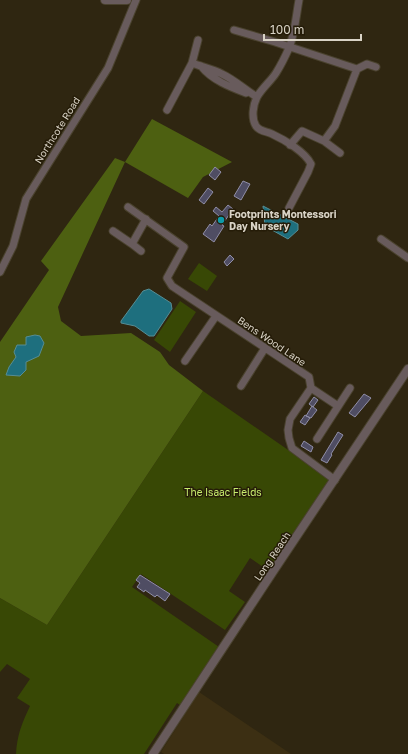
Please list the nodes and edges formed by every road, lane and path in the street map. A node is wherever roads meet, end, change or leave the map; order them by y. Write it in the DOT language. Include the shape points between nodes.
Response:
graph roads {
  1 [pos="105,0"];
  2 [pos="127,0"];
  3 [pos="136,0"];
  4 [pos="299,0"];
  5 [pos="234,30"];
  6 [pos="198,40"];
  7 [pos="290,47"];
  8 [pos="192,63"];
  9 [pos="376,67"];
  10 [pos="357,69"];
  11 [pos="257,96"];
  12 [pos="167,110"];
  13 [pos="324,142"];
  14 [pos="290,145"];
  15 [pos="340,153"];
  16 [pos="128,207"];
  17 [pos="289,208"];
  18 [pos="146,219"];
  19 [pos="113,231"];
  20 [pos="381,239"];
  21 [pos="132,244"];
  22 [pos="141,251"];
  23 [pos="408,258"];
  24 [pos="0,272"];
  25 [pos="216,316"];
  26 [pos="265,348"];
  27 [pos="185,361"];
  28 [pos="408,369"];
  29 [pos="241,386"];
  30 [pos="311,388"];
  31 [pos="350,388"];
  32 [pos="338,406"];
  33 [pos="317,439"];
  34 [pos="335,480"];
  35 [pos="153,754"];
  1 -- 2 [label="street"];
  3 -- 24 [label="street, Northcote Road" via="108,68 26,199 13,246"];
  4 -- 7 [label="street"];
  5 -- 7 [label="street"];
  6 -- 8 [label="street"];
  7 -- 10 [label="street"];
  7 -- 11 [label="street" via="276,74"];
  8 -- 11 [label="street" via="222,74"];
  8 -- 12 [label="street"];
  9 -- 10 [label="street" via="367,64"];
  10 -- 13 [label="street" via="335,126"];
  11 -- 14 [label="street" via="253,120 257,127"];
  13 -- 14 [label="street" via="302,131"];
  13 -- 15 [label="street"];
  14 -- 17 [label="street" via="301,152 310,164"];
  16 -- 18 [label="street"];
  18 -- 21 [label="street"];
  18 -- 25 [label="street, Bens Wood Lane" via="184,247 167,278 169,283"];
  19 -- 21 [label="street"];
  20 -- 23 [label="street"];
  21 -- 22 [label="street"];
  25 -- 26 [label="street, Bens Wood Lane"];
  25 -- 27 [label="street"];
  26 -- 29 [label="street"];
  26 -- 30 [label="street, Bens Wood Lane" via="309,377"];
  28 -- 34 [label="street, Long Reach"];
  30 -- 32 [label="street"];
  30 -- 34 [label="street" via="290,419 289,438 292,448"];
  31 -- 32 [label="street"];
  32 -- 33 [label="street"];
  34 -- 35 [label="street, Long Reach"];
}
